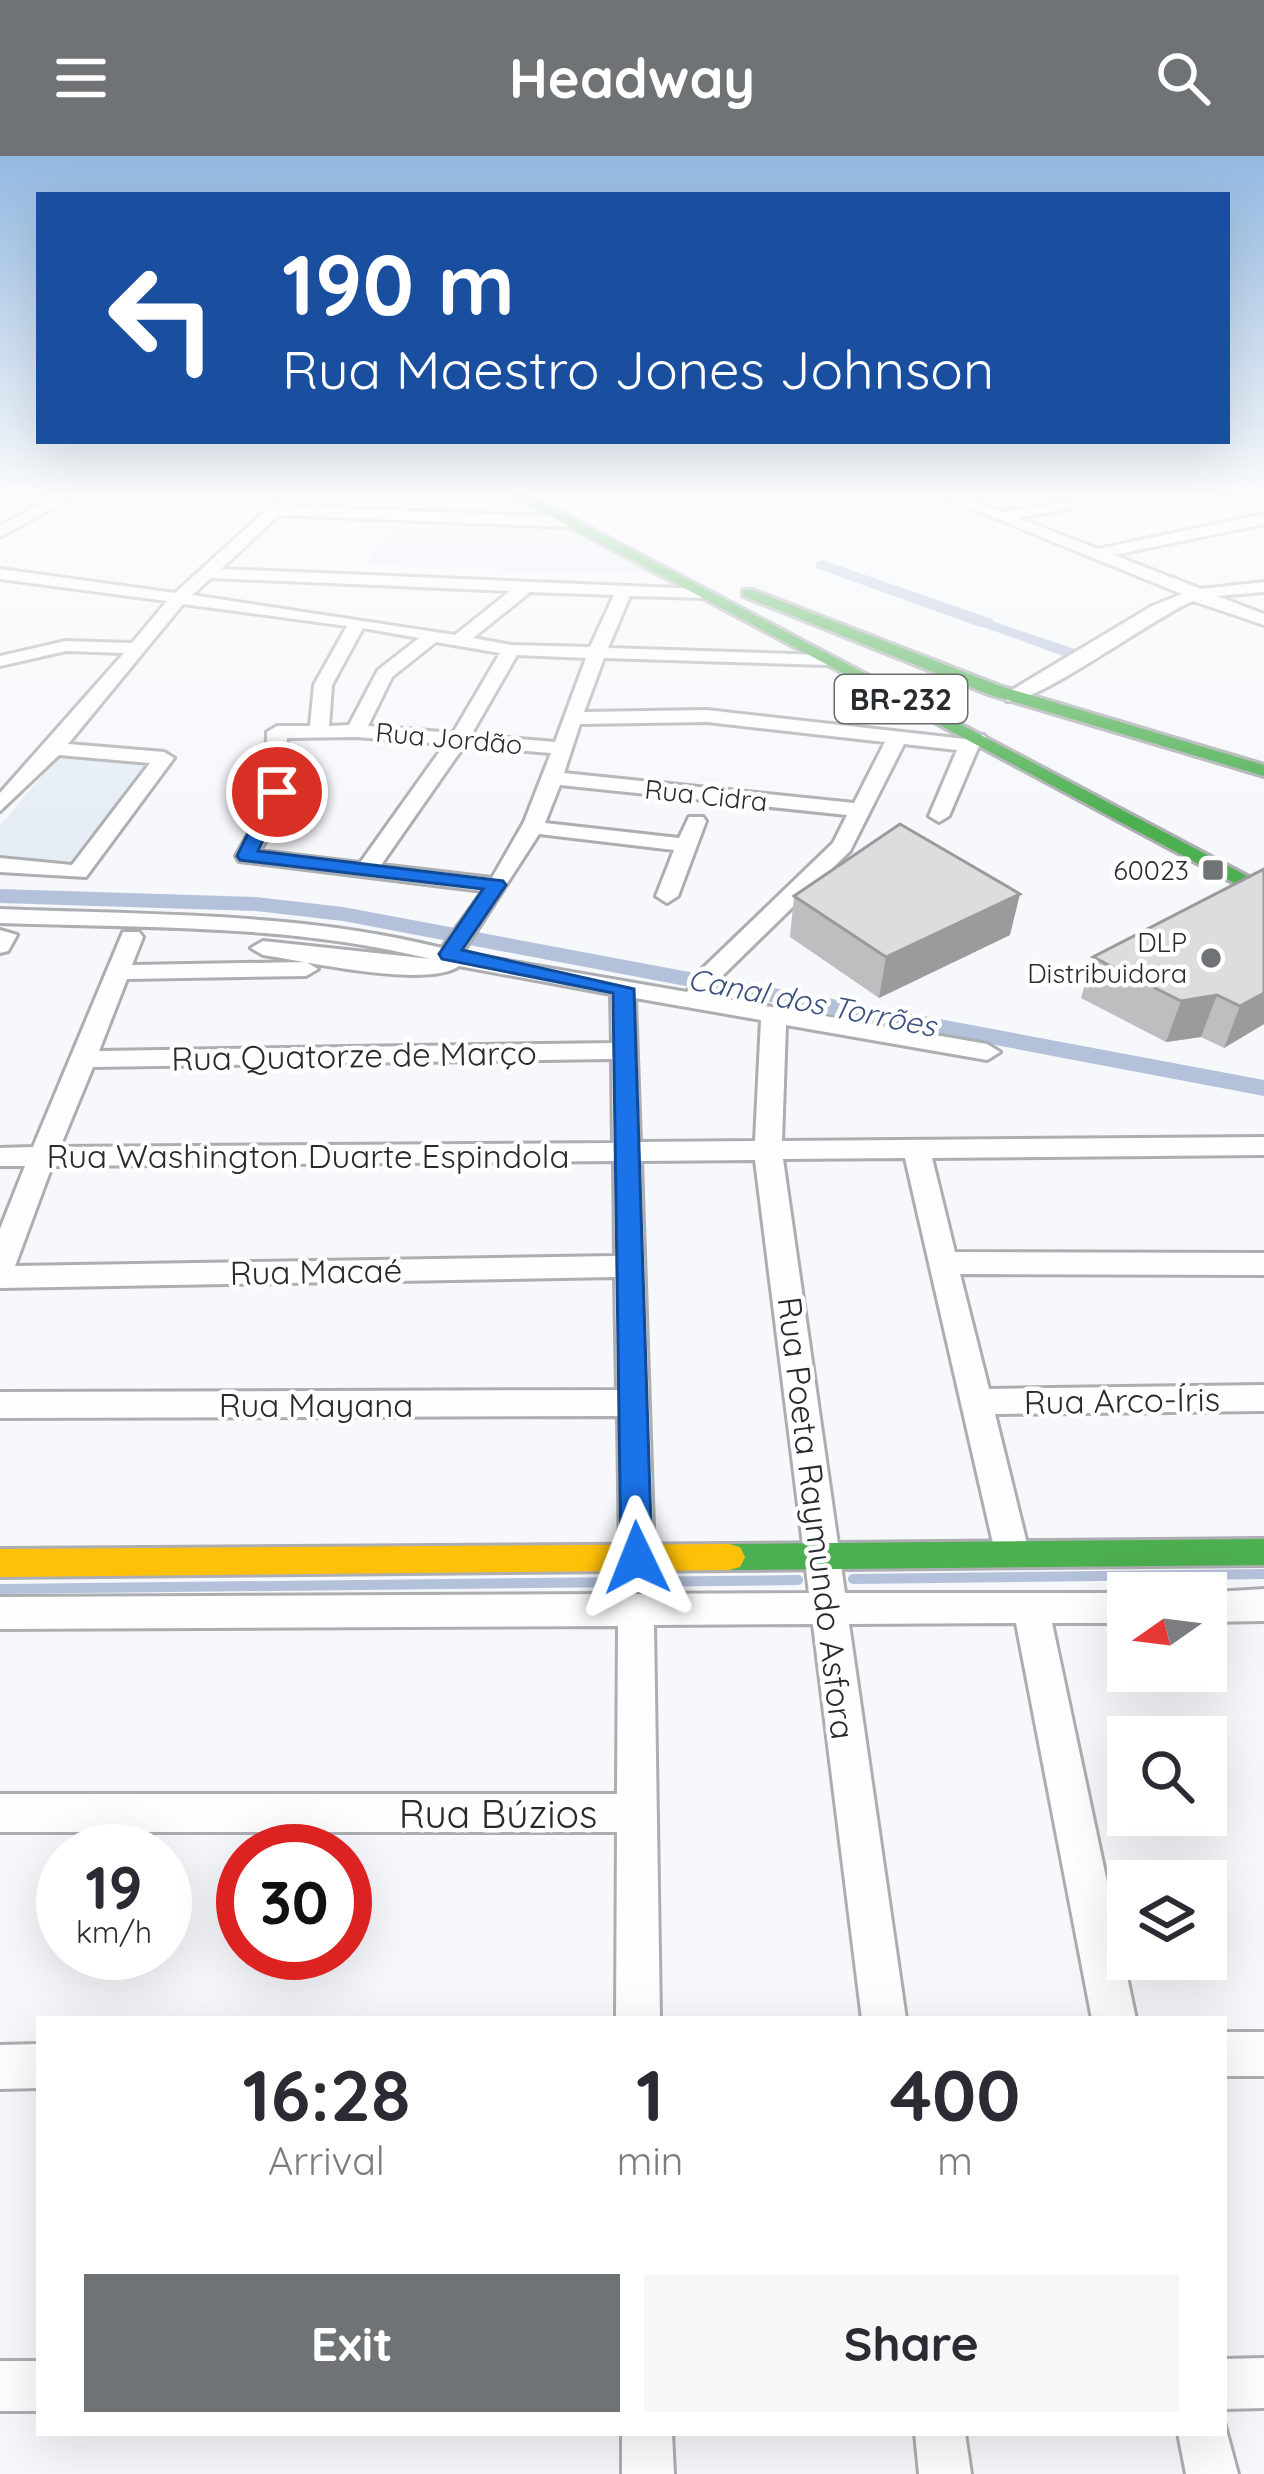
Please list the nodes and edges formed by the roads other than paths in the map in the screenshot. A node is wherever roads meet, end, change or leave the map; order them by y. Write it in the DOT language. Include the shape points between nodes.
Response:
graph roads {
  1 [pos="175,602"];
  2 [pos="195,602"];
  3 [pos="456,602"];
  4 [pos="506,602"];
  5 [pos="619,602"];
  6 [pos="717,602"];
  7 [pos="766,602"];
  8 [pos="771,602"];
  9 [pos="1170,602"];
  10 [pos="1213,602"];
  11 [pos="452,607"];
  12 [pos="1264,620"];
  13 [pos="358,622"];
  14 [pos="435,634"];
  15 [pos="458,640"];
  16 [pos="133,648"];
  17 [pos="511,650"];
  18 [pos="594,652"];
  19 [pos="826,660"];
  20 [pos="0,661"];
  21 [pos="1014,697"];
  22 [pos="572,718"];
  23 [pos="320,729"];
  24 [pos="356,731"];
  25 [pos="898,736"];
  26 [pos="459,739"];
  27 [pos="973,742"];
  28 [pos="560,748"];
  29 [pos="54,749"];
  30 [pos="1264,770"];
  31 [pos="553,778"];
  32 [pos="0,806"];
  33 [pos="859,810"];
  34 [pos="939,816"];
  35 [pos="696,821"];
  36 [pos="529,827"];
  37 [pos="686,845"];
  38 [pos="1264,861"];
  39 [pos="0,865"];
  40 [pos="369,866"];
  41 [pos="496,885"];
  42 [pos="1264,892"];
  43 [pos="668,896"];
  44 [pos="2,933"];
  45 [pos="131,937"];
  46 [pos="463,947"];
  47 [pos="408,967"];
  48 [pos="119,972"];
  49 [pos="623,989"];
  50 [pos="694,1001"];
  51 [pos="774,1016"];
  52 [pos="624,1051"];
  53 [pos="987,1052"];
  54 [pos="84,1059"];
  55 [pos="1264,1145"];
  56 [pos="768,1152"];
  57 [pos="628,1153"];
  58 [pos="917,1153"];
  59 [pos="0,1157"];
  60 [pos="38,1157"];
  61 [pos="946,1263"];
  62 [pos="1264,1264"];
  63 [pos="632,1266"];
  64 [pos="0,1272"];
  65 [pos="1264,1398"];
  66 [pos="980,1402"];
  67 [pos="632,1403"];
  68 [pos="0,1406"];
  69 [pos="1012,1552"];
  70 [pos="1264,1552"];
  71 [pos="823,1557"];
  72 [pos="637,1558"];
  73 [pos="0,1563"];
  74 [pos="1264,1605"];
  75 [pos="1227,1606"];
  76 [pos="1107,1607"];
  77 [pos="828,1608"];
  78 [pos="636,1609"];
  79 [pos="1031,1609"];
  80 [pos="0,1613"];
  81 [pos="637,1813"];
  82 [pos="0,1814"];
  83 [pos="638,2016"];
  84 [pos="884,2016"];
  85 [pos="1113,2016"];
  86 [pos="1227,2054"];
  87 [pos="1264,2054"];
  88 [pos="36,2066"];
  89 [pos="0,2067"];
  90 [pos="1264,2383"];
  91 [pos="1227,2384"];
  92 [pos="0,2386"];
  93 [pos="36,2386"];
  94 [pos="647,2436"];
  95 [pos="940,2436"];
  96 [pos="1204,2436"];
  97 [pos="648,2474"];
  98 [pos="945,2474"];
  99 [pos="1212,2474"];
  1 -- 16 [label="street"];
  2 -- 13 [label="street"];
  3 -- 11 [label="street"];
  4 -- 15 [label="street"];
  5 -- 18 [label="street"];
  6 -- 19 [label="main road, BR-232"];
  7 -- 38 [label="main road, BR-232"];
  8 -- 21 [label="main road"];
  9 -- 21 [label="street"];
  10 -- 12 [label="street"];
  13 -- 14 [label="street"];
  13 -- 23 [label="street" via="320,685"];
  14 -- 15 [label="street"];
  14 -- 24 [label="street" via="384,674"];
  15 -- 17 [label="street"];
  16 -- 20 [label="street" via="66,646"];
  16 -- 29 [label="street"];
  17 -- 18 [label="street"];
  17 -- 26 [label="street"];
  18 -- 19 [label="street"];
  18 -- 22 [label="street"];
  19 -- 27 [label="main road, BR-232"];
  21 -- 30 [label="main road"];
  22 -- 25 [label="street" via="707,716"];
  22 -- 28 [label="street"];
  23 -- 24 [label="street, Rua Jordão"];
  23 -- 40 [label="street, Rua Jordão" via="281,730 276,803 248,854"];
  24 -- 26 [label="street, Rua Jordão"];
  25 -- 27 [label="street"];
  25 -- 33 [label="street"];
  26 -- 28 [label="street, Rua Jordão"];
  26 -- 40 [label="street"];
  27 -- 34 [label="street"];
  27 -- 42 [label="main road, BR-232"];
  28 -- 31 [label="street"];
  29 -- 32 [label="street"];
  29 -- 39 [label="street" via="164,758 78,872"];
  31 -- 33 [label="street, Rua Cidra"];
  31 -- 36 [label="street"];
  33 -- 50 [label="street" via="832,858 709,975"];
  35 -- 37 [label="street"];
  36 -- 37 [label="street"];
  36 -- 41 [label="street"];
  37 -- 43 [label="street"];
  40 -- 41 [label="street"];
  41 -- 46 [label="street"];
  44 -- 45 [label="street"];
  44 -- 46 [label="street" via="280,928"];
  45 -- 47 [label="street"];
  45 -- 48 [label="street"];
  46 -- 47 [label="street"];
  46 -- 49 [label="street"];
  47 -- 48 [label="street"];
  48 -- 54 [label="street"];
  49 -- 50 [label="street"];
  49 -- 52 [label="street"];
  50 -- 51 [label="street"];
  51 -- 53 [label="street"];
  51 -- 56 [label="street, Rua Poeta Raymundo Asfora"];
  52 -- 54 [label="street, Rua Quatorze de Março"];
  52 -- 57 [label="street"];
  54 -- 60 [label="street"];
  55 -- 58 [label="street, Rua Washington Duarte Espindola"];
  56 -- 57 [label="street, Rua Washington Duarte Espindola"];
  56 -- 58 [label="street, Rua Washington Duarte Espindola"];
  56 -- 71 [label="street, Rua Poeta Raymundo Asfora"];
  57 -- 60 [label="street, Rua Washington Duarte Espindola"];
  57 -- 63 [label="street"];
  58 -- 61 [label="street"];
  59 -- 60 [label="street, Rua Washington Duarte Espindola"];
  60 -- 64 [label="street"];
  61 -- 62 [label="street"];
  61 -- 66 [label="street"];
  63 -- 64 [label="street, Rua Macaé"];
  63 -- 67 [label="street"];
  65 -- 66 [label="street, Rua Arco-Íris"];
  66 -- 69 [label="street"];
  67 -- 68 [label="street, Rua Mayana"];
  67 -- 72 [label="street"];
  69 -- 70 [label="main road"];
  69 -- 71 [label="main road"];
  71 -- 72 [label="main road"];
  71 -- 77 [label="street, Rua Poeta Raymundo Asfora"];
  72 -- 73 [label="main road"];
  74 -- 75 [label="street"];
  76 -- 79 [label="street"];
  77 -- 78 [label="street"];
  77 -- 79 [label="street"];
  77 -- 84 [label="street, Rua Poeta Raymundo Asfora"];
  78 -- 80 [label="street"];
  78 -- 81 [label="street"];
  79 -- 85 [label="street"];
  81 -- 82 [label="street, Rua Búzios"];
  81 -- 83 [label="street"];
  86 -- 87 [label="street"];
  88 -- 89 [label="street"];
  90 -- 91 [label="street"];
  92 -- 93 [label="street"];
  94 -- 97 [label="street"];
  95 -- 98 [label="street"];
  96 -- 99 [label="street"];
}
